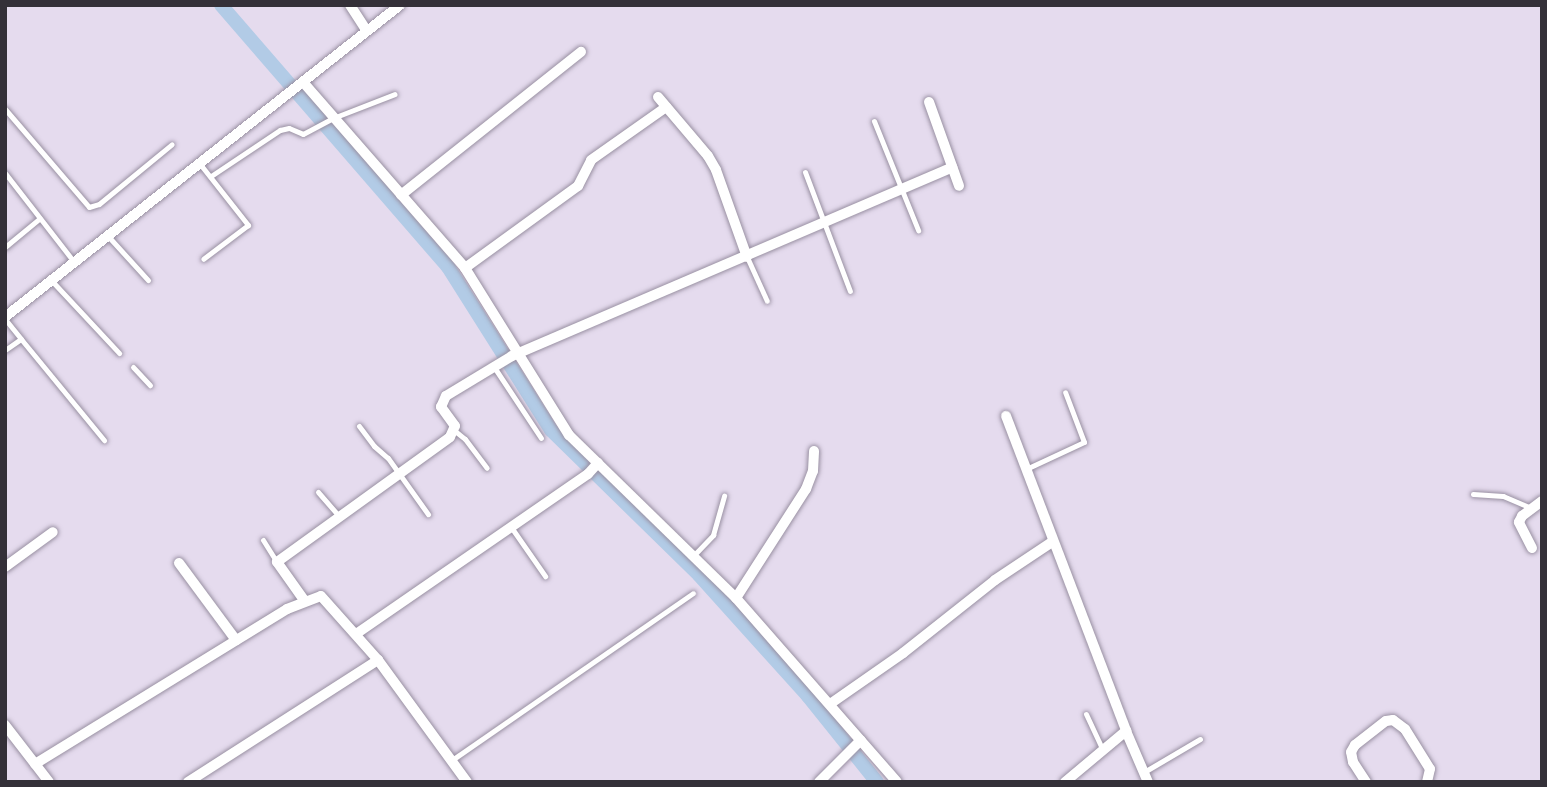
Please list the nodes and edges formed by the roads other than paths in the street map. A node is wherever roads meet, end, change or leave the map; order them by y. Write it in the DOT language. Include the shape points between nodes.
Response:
graph roads {
  1 [pos="350,5"];
  2 [pos="400,5"];
  3 [pos="366,30"];
  4 [pos="581,52"];
  5 [pos="297,86"];
  6 [pos="395,94"];
  7 [pos="658,97"];
  8 [pos="929,102"];
  9 [pos="666,107"];
  10 [pos="5,109"];
  11 [pos="330,120"];
  12 [pos="874,121"];
  13 [pos="172,144"];
  14 [pos="198,162"];
  15 [pos="952,167"];
  16 [pos="805,172"];
  17 [pos="5,173"];
  18 [pos="211,176"];
  19 [pos="959,186"];
  20 [pos="901,190"];
  21 [pos="401,195"];
  22 [pos="40,218"];
  23 [pos="824,222"];
  24 [pos="918,230"];
  25 [pos="107,235"];
  26 [pos="5,247"];
  27 [pos="747,257"];
  28 [pos="203,259"];
  29 [pos="74,262"];
  30 [pos="465,268"];
  31 [pos="51,280"];
  32 [pos="148,280"];
  33 [pos="850,291"];
  34 [pos="767,301"];
  35 [pos="5,318"];
  36 [pos="21,339"];
  37 [pos="5,350"];
  38 [pos="119,352"];
  39 [pos="514,355"];
  40 [pos="498,365"];
  41 [pos="134,367"];
  42 [pos="150,385"];
  43 [pos="1065,392"];
  44 [pos="1006,416"];
  45 [pos="359,426"];
  46 [pos="455,431"];
  47 [pos="541,439"];
  48 [pos="104,440"];
  49 [pos="814,451"];
  50 [pos="487,468"];
  51 [pos="594,468"];
  52 [pos="1026,469"];
  53 [pos="399,473"];
  54 [pos="318,492"];
  55 [pos="1473,494"];
  56 [pos="724,496"];
  57 [pos="1542,501"];
  58 [pos="1531,508"];
  59 [pos="428,514"];
  60 [pos="339,516"];
  61 [pos="512,527"];
  62 [pos="53,532"];
  63 [pos="263,540"];
  64 [pos="1052,542"];
  65 [pos="1532,548"];
  66 [pos="694,555"];
  67 [pos="277,562"];
  68 [pos="179,563"];
  69 [pos="5,568"];
  70 [pos="545,576"];
  71 [pos="693,593"];
  72 [pos="736,598"];
  73 [pos="304,600"];
  74 [pos="356,634"];
  75 [pos="236,640"];
  76 [pos="378,660"];
  77 [pos="830,704"];
  78 [pos="1086,713"];
  79 [pos="5,725"];
  80 [pos="1126,731"];
  81 [pos="1200,739"];
  82 [pos="859,742"];
  83 [pos="1103,750"];
  84 [pos="452,760"];
  85 [pos="35,764"];
  86 [pos="1146,777"];
  87 [pos="49,782"];
  88 [pos="188,782"];
  89 [pos="467,782"];
  90 [pos="819,782"];
  91 [pos="897,782"];
  92 [pos="1065,782"];
  93 [pos="1366,782"];
  94 [pos="1427,782"];
  1 -- 3 [label="street"];
  2 -- 3 [label="street"];
  3 -- 5 [label="street"];
  4 -- 21 [label="street"];
  5 -- 11 [label="street"];
  5 -- 14 [label="street"];
  6 -- 11 [label="lane"];
  7 -- 9 [label="street"];
  8 -- 15 [label="street"];
  9 -- 27 [label="street" via="716,170"];
  9 -- 30 [label="street" via="591,160 578,186"];
  10 -- 13 [label="lane" via="89,207 99,204"];
  11 -- 18 [label="lane" via="303,134 289,128 280,130"];
  11 -- 21 [label="street"];
  12 -- 20 [label="lane"];
  14 -- 18 [label="lane"];
  14 -- 25 [label="street"];
  15 -- 19 [label="street"];
  15 -- 20 [label="street"];
  16 -- 23 [label="lane"];
  17 -- 22 [label="lane"];
  18 -- 28 [label="lane" via="248,225"];
  20 -- 23 [label="street"];
  20 -- 24 [label="lane"];
  21 -- 30 [label="street"];
  22 -- 26 [label="lane"];
  22 -- 29 [label="lane"];
  23 -- 27 [label="street"];
  23 -- 33 [label="lane"];
  25 -- 29 [label="street"];
  25 -- 32 [label="lane"];
  27 -- 34 [label="lane"];
  27 -- 39 [label="street"];
  29 -- 31 [label="street"];
  30 -- 39 [label="street"];
  31 -- 35 [label="street"];
  31 -- 38 [label="lane"];
  35 -- 36 [label="lane"];
  36 -- 37 [label="lane"];
  36 -- 48 [label="lane"];
  39 -- 40 [label="street"];
  39 -- 51 [label="street"];
  40 -- 46 [label="street" via="442,401"];
  40 -- 47 [label="lane"];
  41 -- 42 [label="lane"];
  43 -- 52 [label="lane" via="1084,442"];
  44 -- 52 [label="street"];
  45 -- 53 [label="lane"];
  46 -- 50 [label="lane"];
  46 -- 53 [label="street"];
  49 -- 72 [label="street" via="806,489"];
  51 -- 61 [label="street"];
  51 -- 66 [label="street"];
  52 -- 64 [label="street"];
  53 -- 59 [label="lane"];
  53 -- 60 [label="street"];
  54 -- 60 [label="lane"];
  55 -- 58 [label="lane" via="1503,496"];
  56 -- 66 [label="lane" via="713,535"];
  57 -- 58 [label="street"];
  58 -- 65 [label="street" via="1519,522"];
  60 -- 67 [label="street"];
  61 -- 70 [label="lane"];
  61 -- 74 [label="street"];
  62 -- 69 [label="street"];
  63 -- 67 [label="lane"];
  64 -- 77 [label="street"];
  64 -- 80 [label="street"];
  66 -- 72 [label="street"];
  67 -- 73 [label="street"];
  68 -- 75 [label="street"];
  71 -- 84 [label="lane"];
  72 -- 77 [label="street"];
  73 -- 74 [label="street" via="321,596 328,600"];
  73 -- 75 [label="street"];
  74 -- 76 [label="street"];
  75 -- 85 [label="street"];
  76 -- 84 [label="street"];
  76 -- 88 [label="street"];
  77 -- 82 [label="street"];
  78 -- 83 [label="lane"];
  79 -- 85 [label="street"];
  80 -- 83 [label="street"];
  80 -- 86 [label="street"];
  81 -- 86 [label="lane"];
  82 -- 90 [label="street"];
  82 -- 91 [label="street"];
  83 -- 92 [label="street"];
  84 -- 89 [label="street"];
  85 -- 87 [label="street"];
  93 -- 94 [label="street" via="1351,752 1393,720 1405,729 1430,769"];
}
